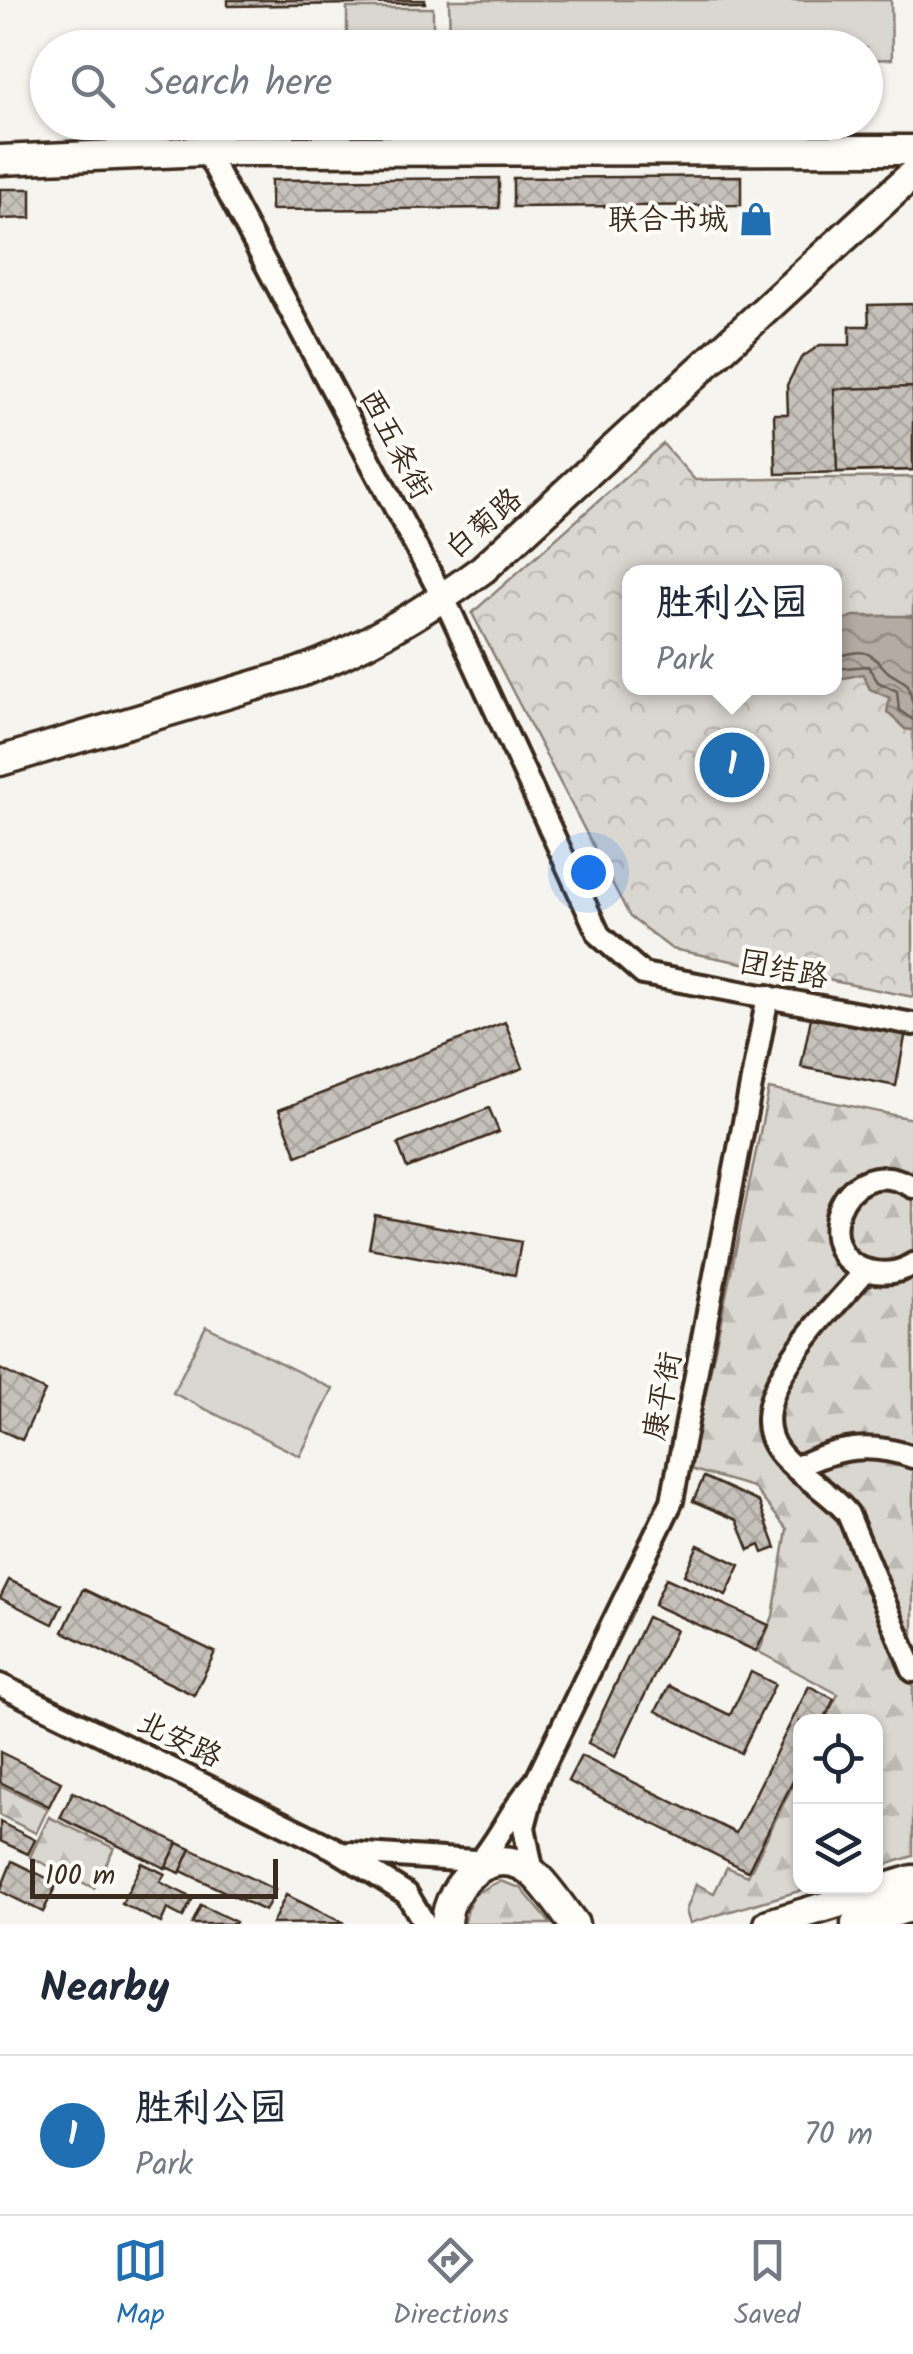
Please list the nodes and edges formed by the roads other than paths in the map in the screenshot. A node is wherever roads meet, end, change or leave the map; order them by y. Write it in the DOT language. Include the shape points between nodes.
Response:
graph roads {
  1 [pos="913,150"];
  2 [pos="206,151"];
  3 [pos="0,160"];
  4 [pos="913,174"];
  5 [pos="913,194"];
  6 [pos="448,605"];
  7 [pos="0,762"];
  8 [pos="0,778"];
  9 [pos="643,974"];
  10 [pos="768,996"];
  11 [pos="913,1024"];
  12 [pos="913,1187"];
  13 [pos="913,1264"];
  14 [pos="865,1271"];
  15 [pos="913,1458"];
  16 [pos="796,1466"];
  17 [pos="913,1671"];
  18 [pos="0,1684"];
  19 [pos="536,1781"];
  20 [pos="506,1825"];
  21 [pos="333,1848"];
  22 [pos="414,1858"];
  23 [pos="482,1867"];
  24 [pos="534,1874"];
  25 [pos="913,1880"];
  26 [pos="913,1906"];
  27 [pos="422,1920"];
  28 [pos="446,1924"];
  29 [pos="574,1924"];
  30 [pos="769,1924"];
  31 [pos="856,1924"];
  1 -- 2 [label="main road"];
  2 -- 3 [label="main road"];
  2 -- 6 [label="street, 西五条街"];
  4 -- 6 [label="main road, 白菊路"];
  5 -- 6 [label="main road, 白菊路"];
  6 -- 7 [label="main road, 白菊路" via="300,672"];
  6 -- 8 [label="main road, 白菊路" via="320,682"];
  6 -- 9 [label="street, 西五条街" via="600,935"];
  9 -- 10 [label="street, 团结路"];
  10 -- 11 [label="street, 团结路"];
  10 -- 19 [label="street, 康平街" via="672,1501"];
  12 -- 14 [label="street" via="878,1177 857,1184 841,1202 834,1226 838,1243"];
  13 -- 14 [label="street" via="888,1274"];
  14 -- 16 [label="street" via="793,1358 766,1404 767,1430"];
  15 -- 16 [label="street" via="866,1446 835,1449"];
  16 -- 17 [label="street" via="848,1514"];
  18 -- 21 [label="street, 北安路"];
  19 -- 20 [label="street"];
  19 -- 24 [label="street" via="524,1826"];
  20 -- 22 [label="street" via="474,1846"];
  20 -- 23 [label="street"];
  21 -- 22 [label="street"];
  21 -- 27 [label="street" via="407,1894"];
  22 -- 23 [label="street"];
  23 -- 24 [label="main road"];
  23 -- 28 [label="main road" via="452,1892"];
  24 -- 29 [label="main road"];
  25 -- 30 [label="main road"];
  26 -- 31 [label="main road"];
}
